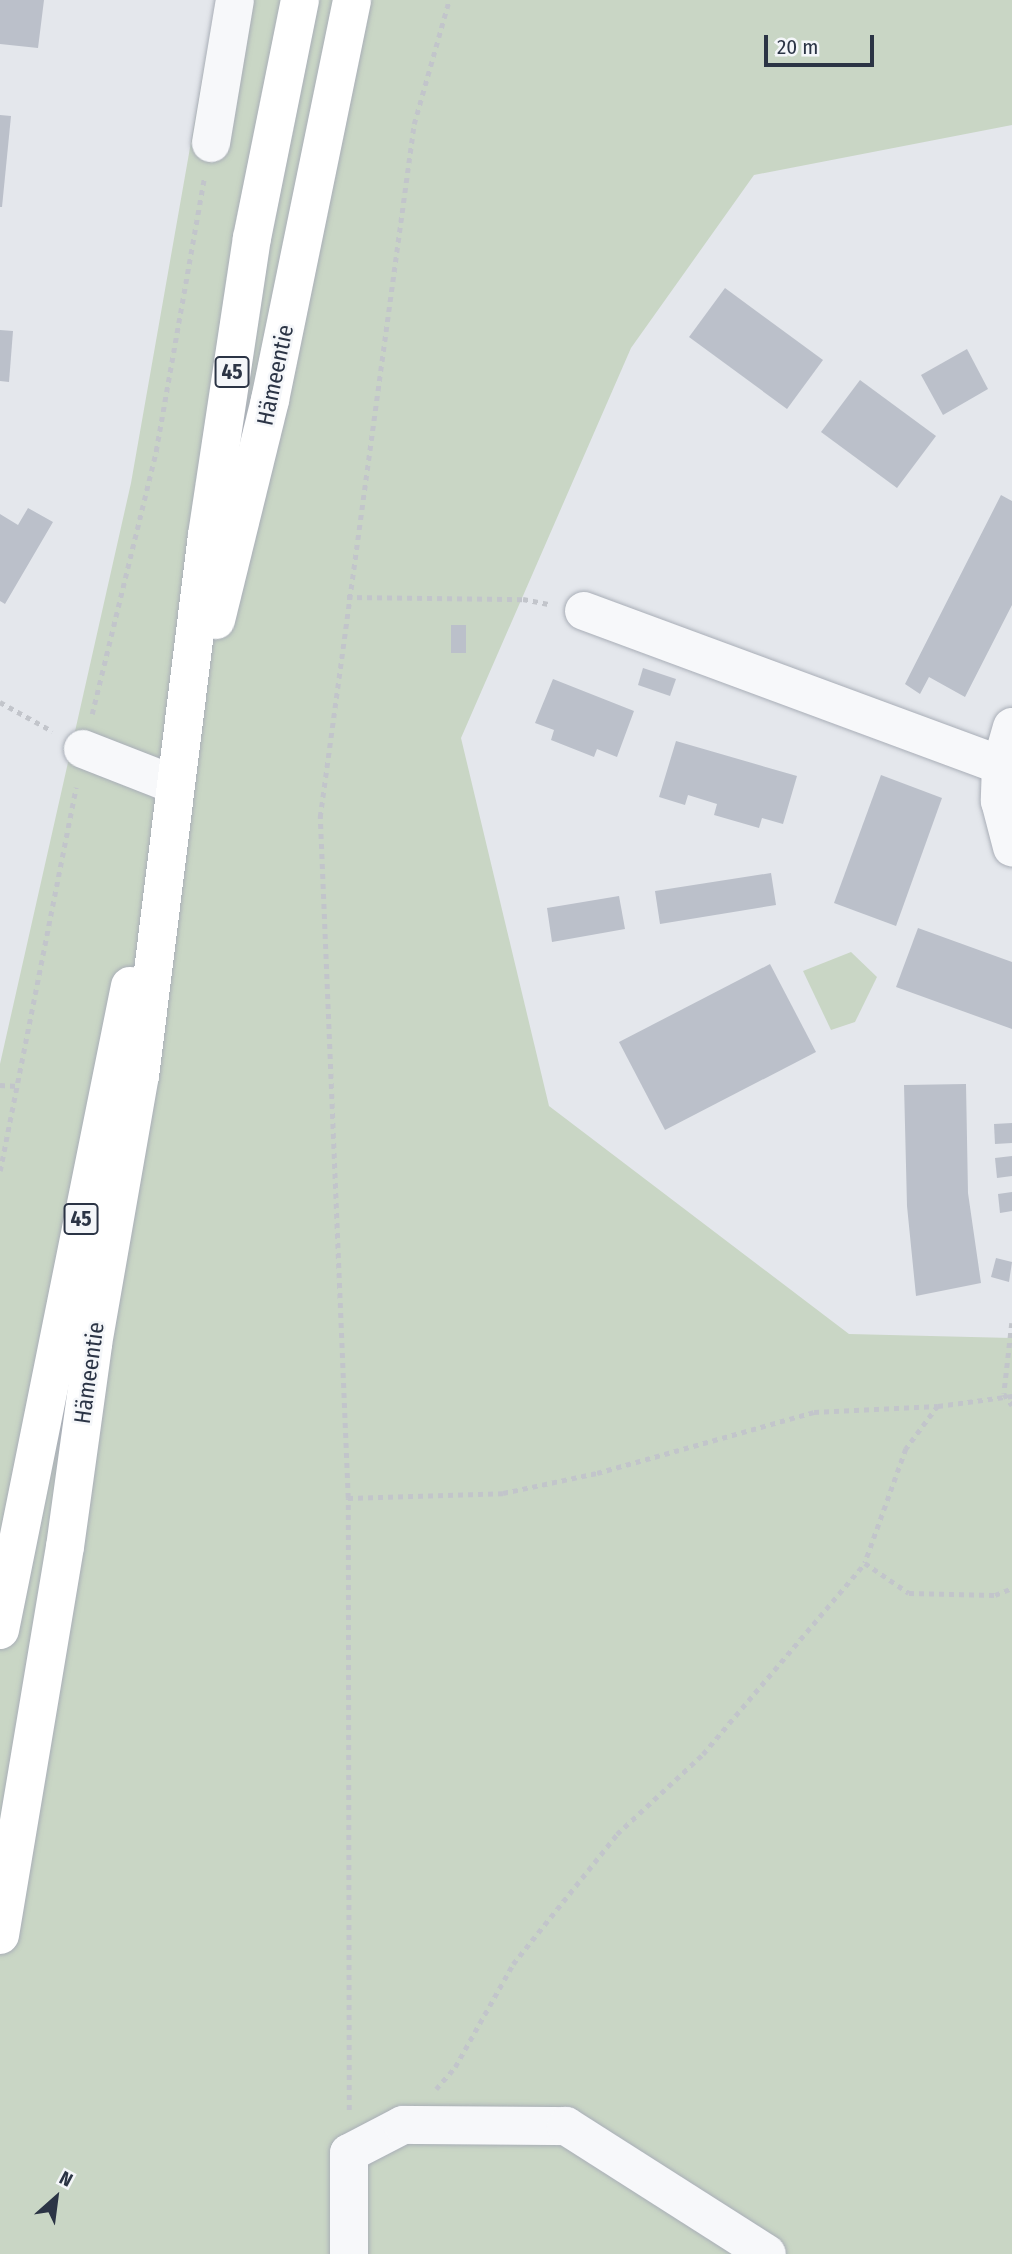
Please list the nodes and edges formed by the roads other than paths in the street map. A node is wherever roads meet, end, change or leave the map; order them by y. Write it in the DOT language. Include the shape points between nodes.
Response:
graph roads {
  1 [pos="235,0"];
  2 [pos="300,0"];
  3 [pos="352,0"];
  4 [pos="211,143"];
  5 [pos="584,611"];
  6 [pos="1012,727"];
  7 [pos="181,747"];
  8 [pos="83,749"];
  9 [pos="1002,765"];
  10 [pos="173,798"];
  11 [pos="1012,847"];
  12 [pos="0,1630"];
  13 [pos="0,1935"];
  14 [pos="349,2254"];
  15 [pos="767,2254"];
  1 -- 4 [label="street"];
  2 -- 7 [label="main road, Hämeentie / 45" via="252,238 207,535"];
  3 -- 7 [label="main road, Hämeentie / 45" via="270,400"];
  5 -- 9 [label="street"];
  6 -- 9 [label="street"];
  7 -- 10 [label="main road, Hämeentie / 45"];
  8 -- 10 [label="street"];
  9 -- 11 [label="street" via="1000,801"];
  10 -- 12 [label="main road, Hämeentie / 45" via="109,1072"];
  10 -- 13 [label="main road, Hämeentie / 45" via="141,1076 93,1344 65,1547"];
  14 -- 15 [label="street" via="349,2153 403,2125 566,2126"];
}
